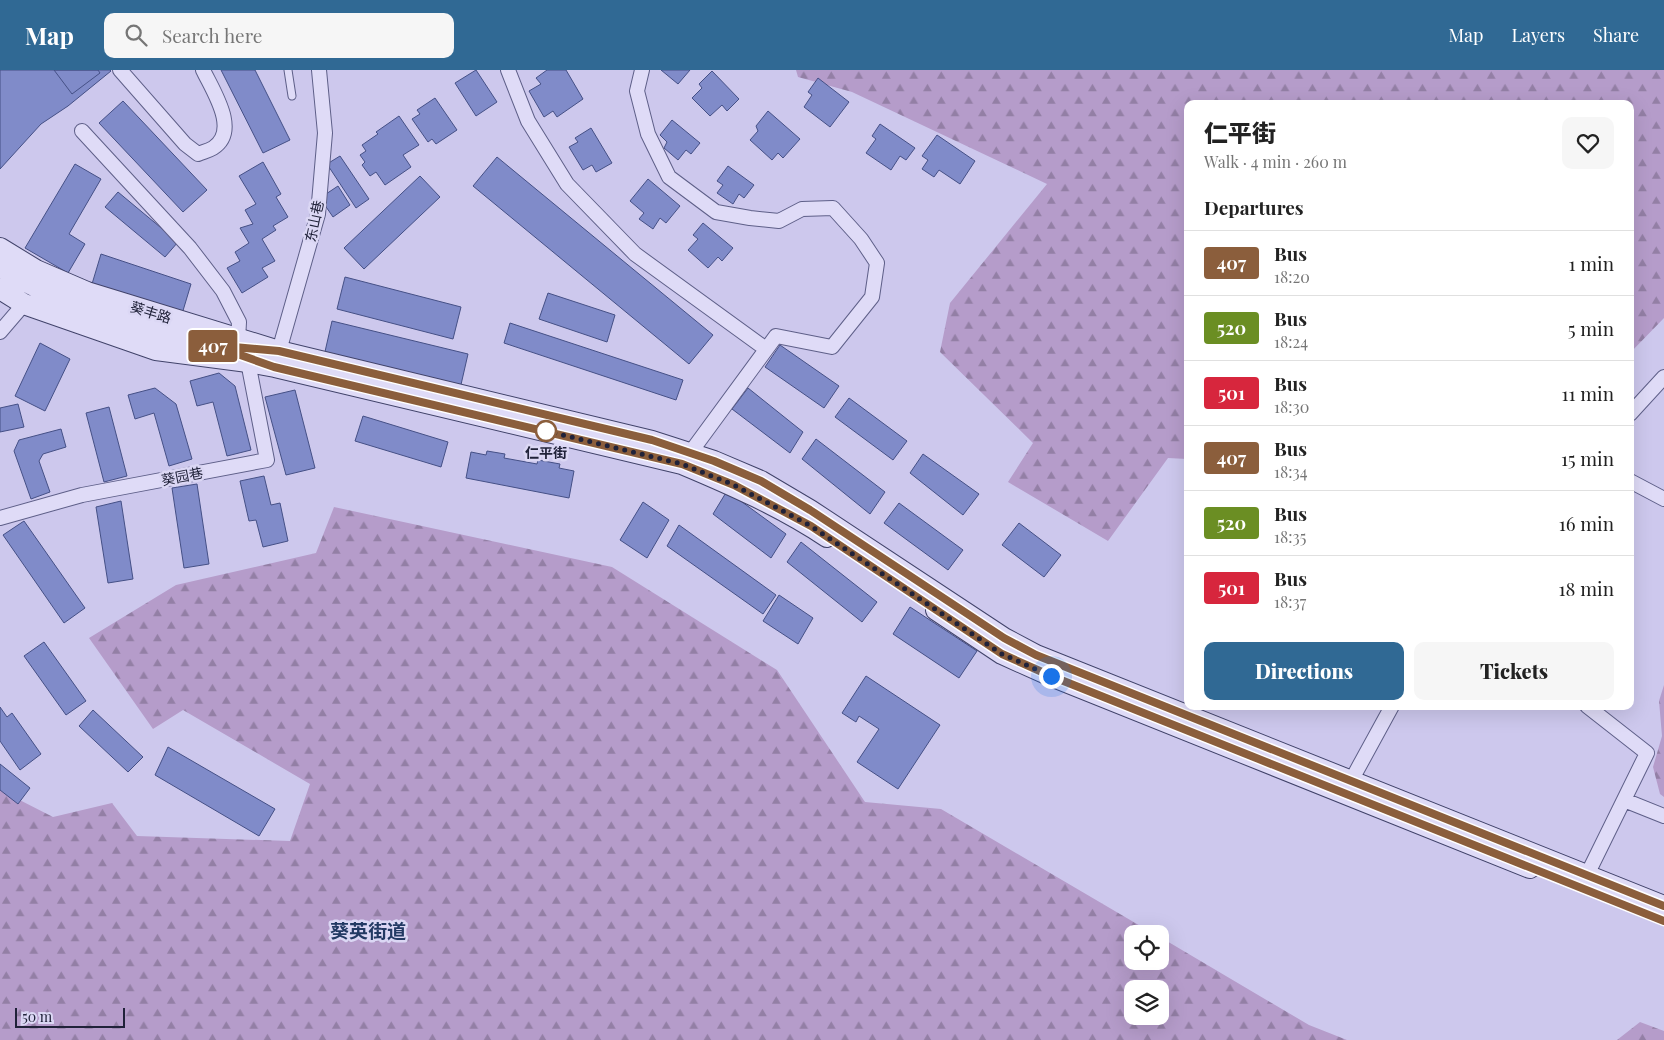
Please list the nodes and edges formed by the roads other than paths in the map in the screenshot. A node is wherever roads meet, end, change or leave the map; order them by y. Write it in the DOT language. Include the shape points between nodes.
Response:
graph roads {
  1 [pos="120,70"];
  2 [pos="203,70"];
  3 [pos="288,70"];
  4 [pos="319,70"];
  5 [pos="508,70"];
  6 [pos="642,70"];
  7 [pos="292,96"];
  8 [pos="82,131"];
  9 [pos="0,248"];
  10 [pos="0,267"];
  11 [pos="0,289"];
  12 [pos="24,304"];
  13 [pos="0,332"];
  14 [pos="238,340"];
  15 [pos="766,349"];
  16 [pos="277,359"];
  17 [pos="248,362"];
  18 [pos="1664,377"];
  19 [pos="1634,410"];
  20 [pos="686,459"];
  21 [pos="1634,482"];
  22 [pos="1664,499"];
  23 [pos="0,518"];
  24 [pos="1390,710"];
  25 [pos="1592,710"];
  26 [pos="1351,781"];
  27 [pos="1624,800"];
  28 [pos="1664,816"];
  29 [pos="1587,875"];
  30 [pos="1664,906"];
  31 [pos="1664,921"];
  1 -- 2 [label="street" via="185,144 198,154 213,148 222,138 225,128 222,111"];
  3 -- 7 [label="lane"];
  4 -- 16 [label="street, 东山巷" via="325,133 318,214"];
  5 -- 15 [label="street" via="528,121 567,184 635,254"];
  6 -- 15 [label="street" via="637,91 648,134 669,177 716,212 779,221 802,209 833,208 877,263 872,298 832,347 776,336"];
  8 -- 14 [label="street" via="190,248 223,290 239,322"];
  9 -- 14 [label="main road, 葵丰路" via="36,270 87,292"];
  10 -- 16 [label="main road" via="84,308 145,328"];
  11 -- 12 [label="main road, 葵丰路"];
  12 -- 13 [label="street"];
  12 -- 17 [label="main road, 葵丰路" via="156,350"];
  14 -- 16 [label="main road, 葵丰路"];
  15 -- 20 [label="street"];
  16 -- 17 [label="main road, 葵丰路"];
  16 -- 20 [label="main road, 葵丰路"];
  17 -- 23 [label="street, 葵园巷" via="267,460 82,495"];
  18 -- 19 [label="street"];
  20 -- 26 [label="main road, 葵丰路" via="714,461 761,481 1004,638 1036,655"];
  20 -- 31 [label="main road, 葵丰路" via="811,526 1002,654"];
  21 -- 22 [label="street"];
  24 -- 26 [label="street"];
  25 -- 27 [label="street" via="1647,753"];
  26 -- 29 [label="main road, 葵丰路"];
  27 -- 28 [label="street"];
  27 -- 29 [label="street"];
  29 -- 30 [label="main road, 葵丰路"];
}
